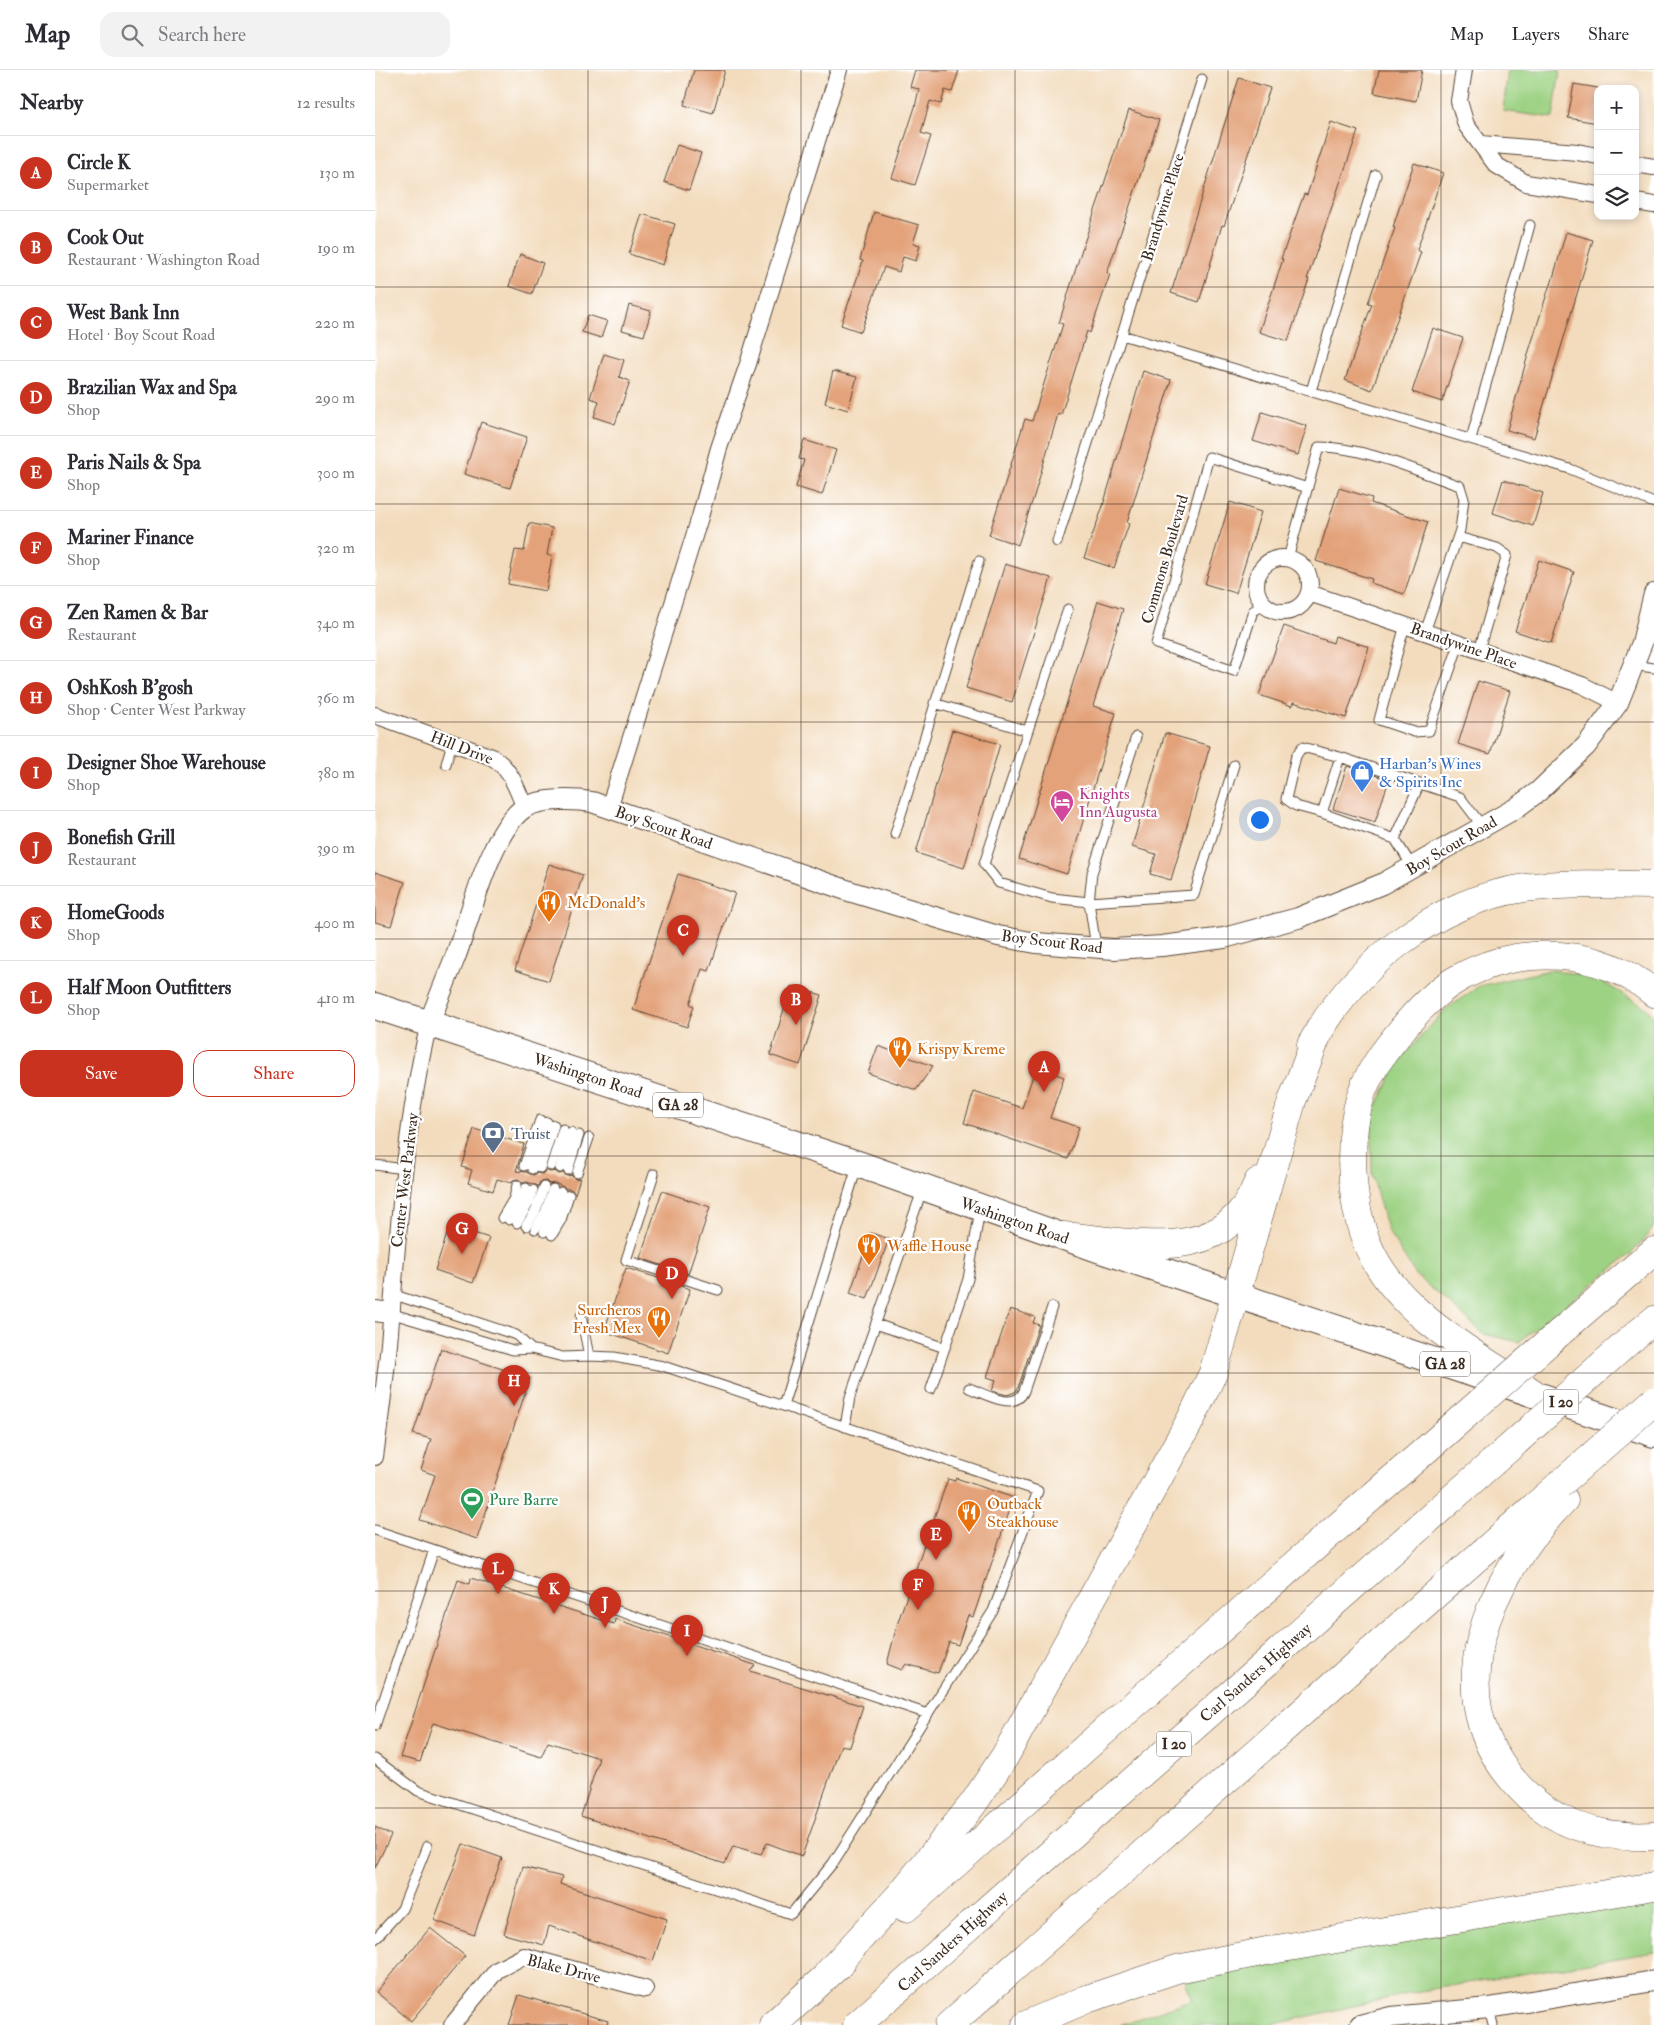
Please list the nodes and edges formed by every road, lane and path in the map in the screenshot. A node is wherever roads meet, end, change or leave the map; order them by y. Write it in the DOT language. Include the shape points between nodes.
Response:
graph roads {
  1 [pos="839,70"];
  2 [pos="1464,70"];
  3 [pos="1202,78"];
  4 [pos="1481,144"];
  5 [pos="1594,155"];
  6 [pos="1639,165"];
  7 [pos="1654,167"];
  8 [pos="1376,175"];
  9 [pos="1594,194"];
  10 [pos="1639,203"];
  11 [pos="1654,205"];
  12 [pos="1530,225"];
  13 [pos="1122,335"];
  14 [pos="1311,391"];
  15 [pos="1471,439"];
  16 [pos="1308,488"];
  17 [pos="1654,503"];
  18 [pos="1458,536"];
  19 [pos="1057,542"];
  20 [pos="1288,558"];
  21 [pos="979,560"];
  22 [pos="1309,592"];
  23 [pos="1654,594"];
  24 [pos="1265,604"];
  25 [pos="1068,609"];
  26 [pos="1405,625"];
  27 [pos="1425,632"];
  28 [pos="1459,644"];
  29 [pos="1479,650"];
  30 [pos="1633,665"];
  31 [pos="1654,668"];
  32 [pos="935,703"];
  33 [pos="1617,704"];
  34 [pos="375,715"];
  35 [pos="1028,731"];
  36 [pos="1136,737"];
  37 [pos="453,742"];
  38 [pos="1340,757"];
  39 [pos="446,764"];
  40 [pos="1233,765"];
  41 [pos="1420,783"];
  42 [pos="525,808"];
  43 [pos="609,808"];
  44 [pos="1322,813"];
  45 [pos="1483,827"];
  46 [pos="895,834"];
  47 [pos="1395,839"];
  48 [pos="1413,868"];
  49 [pos="1654,885"];
  50 [pos="1089,902"];
  51 [pos="1096,948"];
  52 [pos="1654,993"];
  53 [pos="375,1006"];
  54 [pos="429,1023"];
  55 [pos="1320,1028"];
  56 [pos="559,1127"];
  57 [pos="589,1138"];
  58 [pos="858,1164"];
  59 [pos="375,1165"];
  60 [pos="564,1169"];
  61 [pos="404,1170"];
  62 [pos="654,1174"];
  63 [pos="923,1188"];
  64 [pos="557,1191"];
  65 [pos="980,1207"];
  66 [pos="514,1222"];
  67 [pos="1063,1236"];
  68 [pos="1654,1251"];
  69 [pos="718,1290"];
  70 [pos="1236,1294"];
  71 [pos="385,1306"];
  72 [pos="1052,1307"];
  73 [pos="581,1316"];
  74 [pos="1654,1320"];
  75 [pos="876,1324"];
  76 [pos="945,1348"];
  77 [pos="531,1349"];
  78 [pos="589,1356"];
  79 [pos="969,1388"];
  80 [pos="931,1389"];
  81 [pos="1533,1393"];
  82 [pos="1654,1401"];
  83 [pos="1654,1405"];
  84 [pos="783,1406"];
  85 [pos="378,1408"];
  86 [pos="845,1426"];
  87 [pos="1654,1434"];
  88 [pos="375,1458"];
  89 [pos="1567,1488"];
  90 [pos="375,1530"];
  91 [pos="434,1550"];
  92 [pos="928,1714"];
  93 [pos="375,1726"];
  94 [pos="375,1759"];
  95 [pos="1654,1836"];
  96 [pos="427,1846"];
  97 [pos="1654,1886"];
  98 [pos="375,1939"];
  99 [pos="828,1973"];
  100 [pos="1654,1982"];
  101 [pos="645,1989"];
  102 [pos="1491,2016"];
  103 [pos="452,2025"];
  104 [pos="773,2025"];
  105 [pos="857,2025"];
  106 [pos="949,2025"];
  107 [pos="1026,2025"];
  108 [pos="1360,2025"];
  109 [pos="1436,2025"];
  1 -- 43 [label="street"];
  2 -- 4 [label="street" via="1459,101 1465,125"];
  3 -- 13 [label="lane, Brandywine Place"];
  4 -- 5 [label="street"];
  4 -- 9 [label="street" via="1496,165 1526,183"];
  6 -- 7 [label="street"];
  8 -- 14 [label="lane"];
  10 -- 11 [label="street"];
  12 -- 15 [label="lane"];
  13 -- 14 [label="lane"];
  13 -- 19 [label="lane, Brandywine Place"];
  14 -- 15 [label="lane"];
  15 -- 17 [label="lane" via="1570,468"];
  16 -- 18 [label="lane" via="1319,447 1363,452 1460,486 1464,499"];
  16 -- 20 [label="lane"];
  16 -- 24 [label="lane, Commons Boulevard" via="1209,457 1155,644 1234,671 1253,611"];
  18 -- 27 [label="lane"];
  18 -- 29 [label="lane" via="1497,548 1507,555"];
  20 -- 22 [label="street" via="1307,572"];
  20 -- 24 [label="street" via="1268,562 1257,574 1255,586"];
  21 -- 32 [label="lane"];
  22 -- 24 [label="street" via="1299,607 1283,612"];
  22 -- 26 [label="street, Brandywine Place"];
  23 -- 30 [label="street, Boy Scout Road"];
  25 -- 35 [label="lane"];
  26 -- 27 [label="street, Brandywine Place"];
  26 -- 28 [label="lane" via="1379,720 1413,732 1429,731"];
  27 -- 28 [label="street, Brandywine Place"];
  28 -- 29 [label="street, Brandywine Place"];
  29 -- 33 [label="street, Brandywine Place" via="1582,685"];
  30 -- 31 [label="lane"];
  30 -- 33 [label="street, Boy Scout Road"];
  32 -- 35 [label="lane"];
  32 -- 46 [label="lane"];
  33 -- 45 [label="street, Boy Scout Road" via="1586,746 1539,791"];
  34 -- 37 [label="street, Hill Drive"];
  35 -- 50 [label="lane" via="984,864 999,883 1052,898"];
  36 -- 50 [label="lane" via="1092,873"];
  37 -- 39 [label="lane"];
  37 -- 42 [label="street, Hill Drive" via="504,764"];
  38 -- 41 [label="lane"];
  38 -- 44 [label="lane"];
  38 -- 44 [label="lane" via="1302,747 1296,756 1286,799 1296,806"];
  40 -- 50 [label="lane" via="1194,894"];
  41 -- 45 [label="lane" via="1460,797"];
  41 -- 47 [label="lane"];
  42 -- 43 [label="street, Boy Scout Road" via="542,802 573,799"];
  42 -- 54 [label="street" via="511,822 491,856"];
  43 -- 51 [label="street, Boy Scout Road" via="852,892 998,936"];
  44 -- 47 [label="lane"];
  45 -- 48 [label="street, Boy Scout Road"];
  47 -- 48 [label="lane"];
  48 -- 51 [label="street, Boy Scout Road" via="1298,918 1224,938 1182,944"];
  49 -- 55 [label="highway" via="1525,888 1481,899 1452,911 1395,945 1341,1000"];
  50 -- 51 [label="lane"];
  52 -- 81 [label="highway" via="1608,966 1576,957 1538,955 1486,967 1459,978 1410,1019 1375,1066 1362,1094 1356,1118 1354,1186 1357,1211 1374,1258 1412,1307 1433,1325"];
  53 -- 54 [label="main road, Washington Road / GA 28"];
  54 -- 58 [label="main road, Washington Road / GA 28"];
  54 -- 61 [label="street, Center West Parkway" via="418,1067"];
  55 -- 67 [label="highway" via="1282,1100 1254,1193 1232,1222 1209,1236 1178,1244"];
  55 -- 70 [label="highway" via="1292,1101"];
  56 -- 56 [label="lane" via="532,1168"];
  56 -- 60 [label="lane"];
  56 -- 60 [label="lane"];
  57 -- 60 [label="lane"];
  58 -- 63 [label="main road, Washington Road / GA 28"];
  58 -- 84 [label="lane"];
  59 -- 61 [label="lane"];
  61 -- 71 [label="street, Center West Parkway"];
  62 -- 69 [label="lane" via="626,1260"];
  63 -- 65 [label="main road, Washington Road / GA 28"];
  63 -- 75 [label="lane"];
  64 -- 64 [label="lane" via="545,1213 544,1232 561,1220"];
  64 -- 66 [label="lane" via="536,1210"];
  65 -- 67 [label="main road, Washington Road / GA 28"];
  65 -- 76 [label="lane" via="968,1279"];
  66 -- 66 [label="lane" via="513,1198 525,1188 529,1203"];
  67 -- 70 [label="main road, Washington Road / GA 28"];
  68 -- 99 [label="highway, bridge" via="1120,1717 884,1928"];
  70 -- 81 [label="main road, Washington Road / GA 28"];
  70 -- 99 [label="highway" via="1205,1392 1005,1756 973,1804 900,1895"];
  71 -- 77 [label="lane" via="513,1350"];
  71 -- 77 [label="lane" via="516,1335"];
  71 -- 85 [label="street, Center West Parkway" via="389,1343"];
  72 -- 79 [label="lane" via="1019,1399 1006,1401"];
  73 -- 78 [label="lane"];
  74 -- 105 [label="highway, Carl Sanders Highway / I 20, bridge"];
  75 -- 76 [label="lane"];
  75 -- 86 [label="lane" via="850,1397"];
  76 -- 80 [label="lane"];
  77 -- 78 [label="lane" via="563,1357"];
  78 -- 84 [label="lane" via="663,1366"];
  81 -- 87 [label="main road, Washington Road / GA 28"];
  82 -- 89 [label="highway, bridge"];
  83 -- 89 [label="highway"];
  84 -- 86 [label="lane"];
  85 -- 88 [label="street, Center West Parkway"];
  86 -- 92 [label="lane" via="1038,1491 993,1611"];
  89 -- 95 [label="highway" via="1506,1576 1485,1621 1475,1691 1478,1712 1495,1758 1528,1797 1552,1814 1603,1835"];
  89 -- 106 [label="highway"];
  90 -- 91 [label="lane"];
  91 -- 92 [label="lane"];
  91 -- 93 [label="lane"];
  92 -- 94 [label="lane" via="833,1863 791,1914 418,1790"];
  96 -- 98 [label="lane" via="402,1909"];
  97 -- 107 [label="highway" via="1286,1947 1177,1969 1087,1999"];
  99 -- 104 [label="highway"];
  100 -- 102 [label="street"];
  101 -- 103 [label="street, Blake Drive" via="524,1956 497,1970"];
  102 -- 108 [label="street" via="1391,2017"];
  102 -- 109 [label="street"];
}
